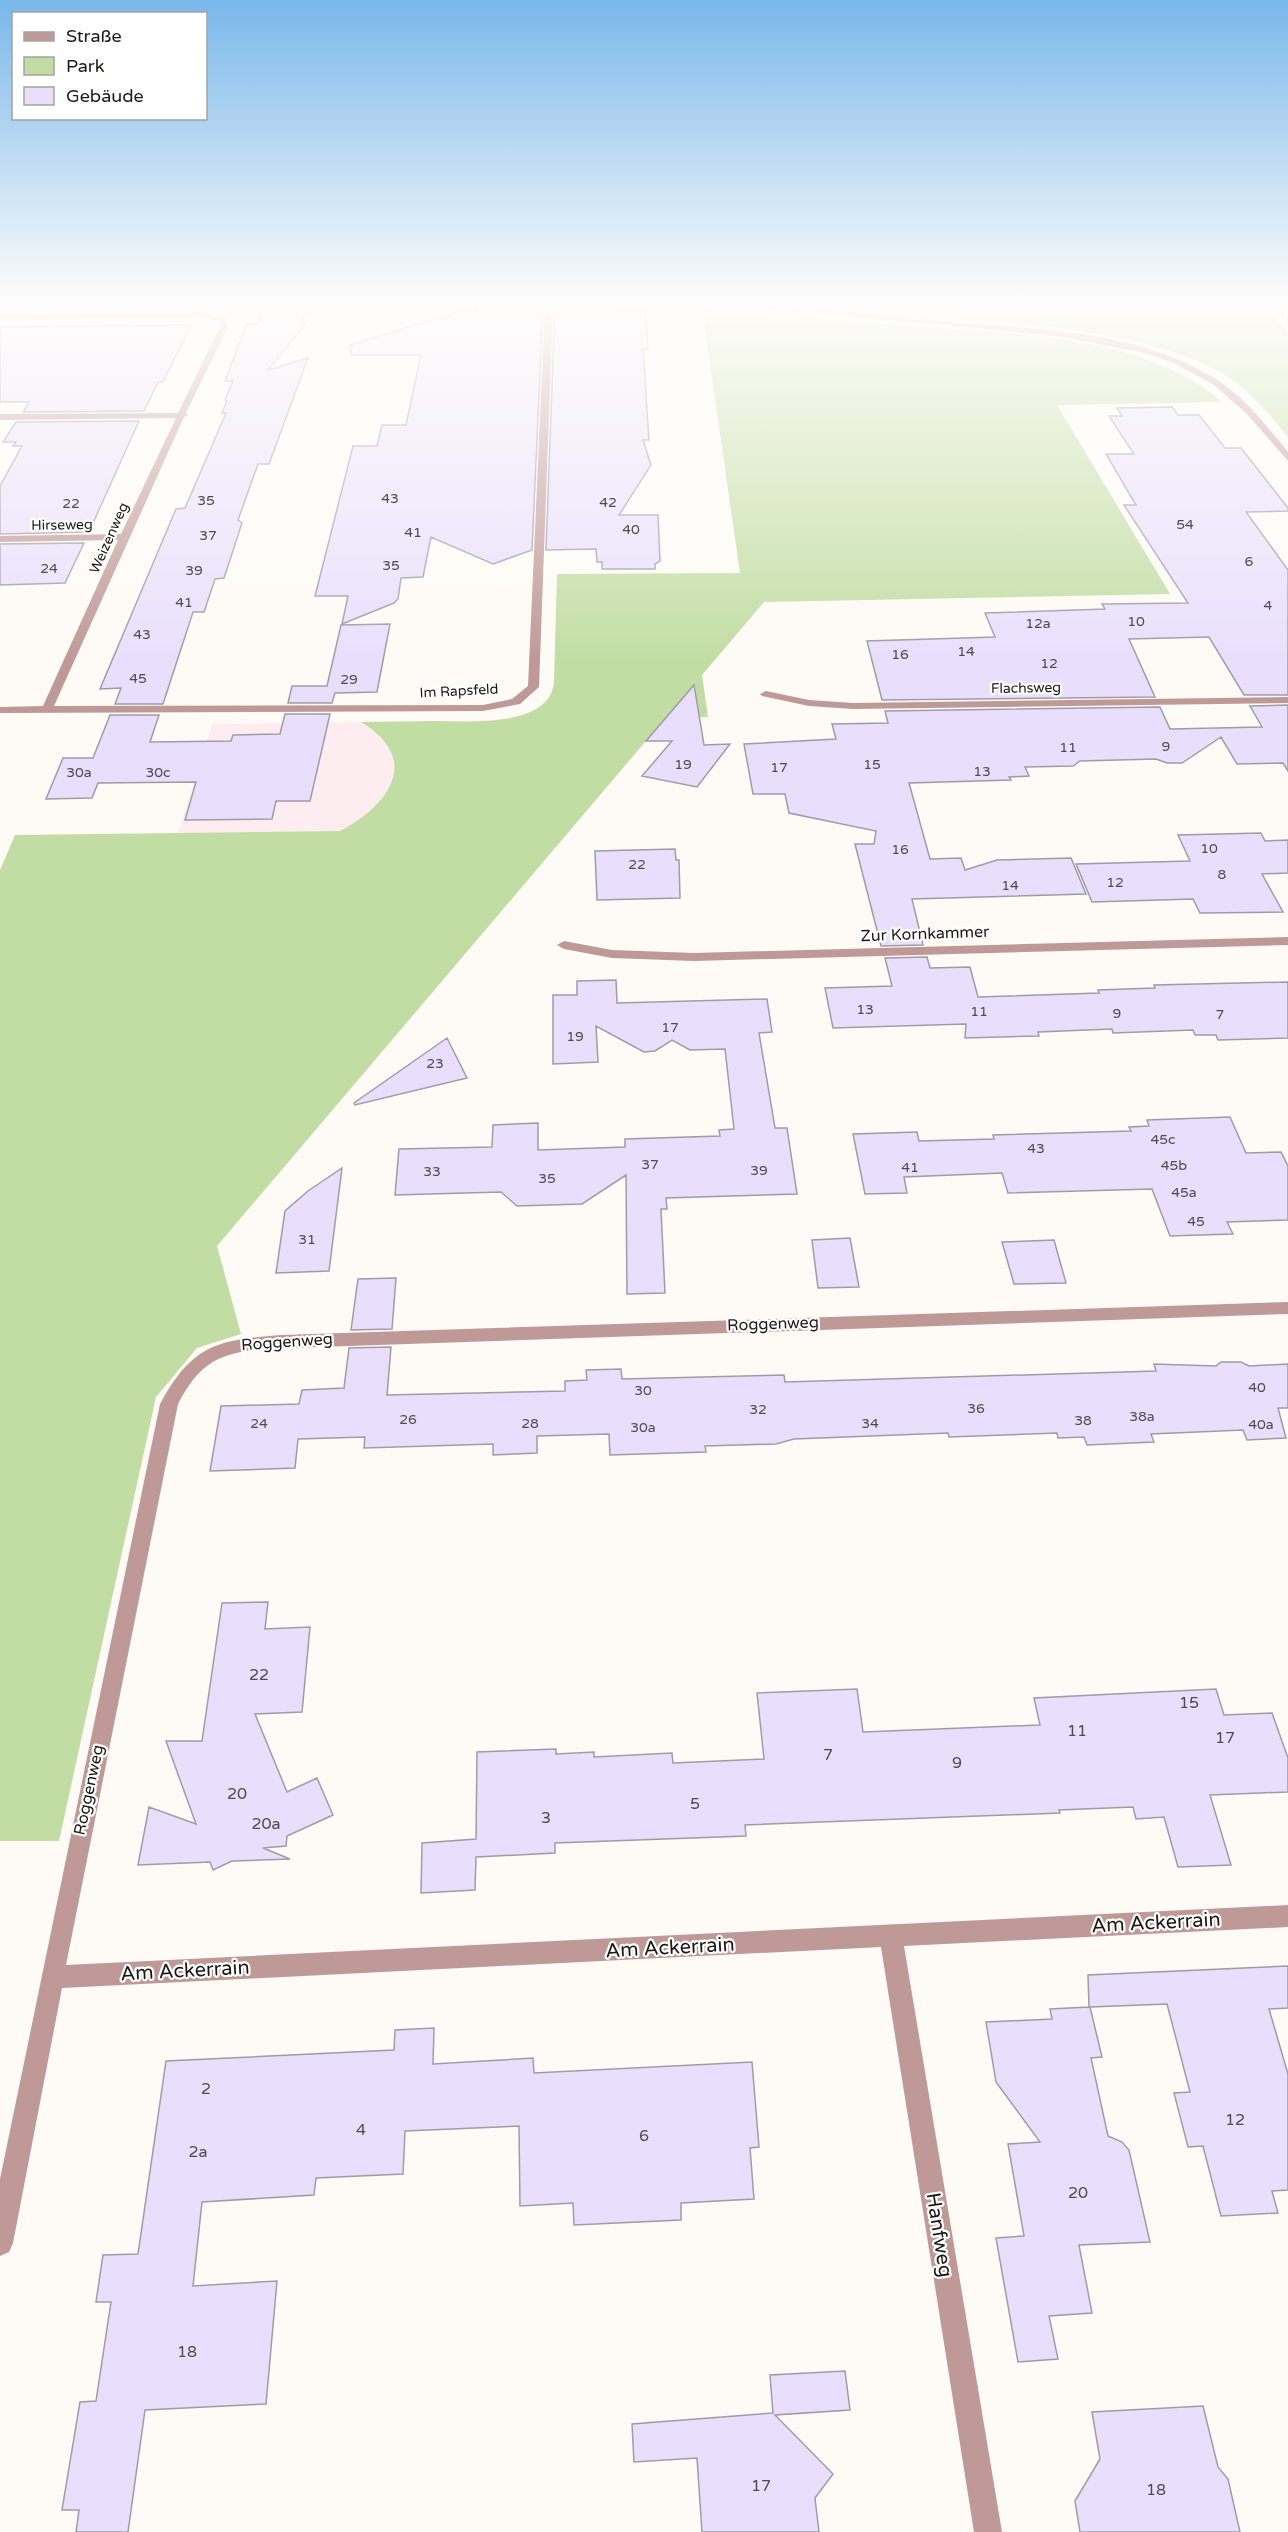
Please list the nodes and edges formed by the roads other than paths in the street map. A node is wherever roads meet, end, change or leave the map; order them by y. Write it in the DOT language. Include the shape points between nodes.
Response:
graph roads {
  1 [pos="179,424"];
  2 [pos="544,424"];
  3 [pos="1261,424"];
  4 [pos="1288,458"];
  5 [pos="124,537"];
  6 [pos="0,539"];
  7 [pos="766,694"];
  8 [pos="1288,700"];
  9 [pos="0,710"];
  10 [pos="47,710"];
  11 [pos="1288,941"];
  12 [pos="564,945"];
  13 [pos="1288,1308"];
  14 [pos="1288,1916"];
  15 [pos="891,1938"];
  16 [pos="53,1977"];
  17 [pos="0,2243"];
  18 [pos="988,2532"];
  1 -- 5 [label="street, Weizenweg"];
  2 -- 10 [label="street, Im Rapsfeld" via="533,687 516,702 483,708"];
  3 -- 4 [label="street"];
  5 -- 6 [label="street, Hirseweg"];
  5 -- 10 [label="street, Weizenweg"];
  7 -- 8 [label="street, Flachsweg" via="809,703 853,706"];
  9 -- 10 [label="street, Im Rapsfeld"];
  11 -- 12 [label="street, Zur Kornkammer" via="694,957 612,954"];
  13 -- 16 [label="street, Roggenweg" via="282,1341 223,1348 201,1358 182,1378 169,1404"];
  14 -- 15 [label="street, Am Ackerrain"];
  15 -- 16 [label="street, Am Ackerrain"];
  15 -- 18 [label="street, Hanfweg"];
  16 -- 17 [label="street, Roggenweg"];
}
